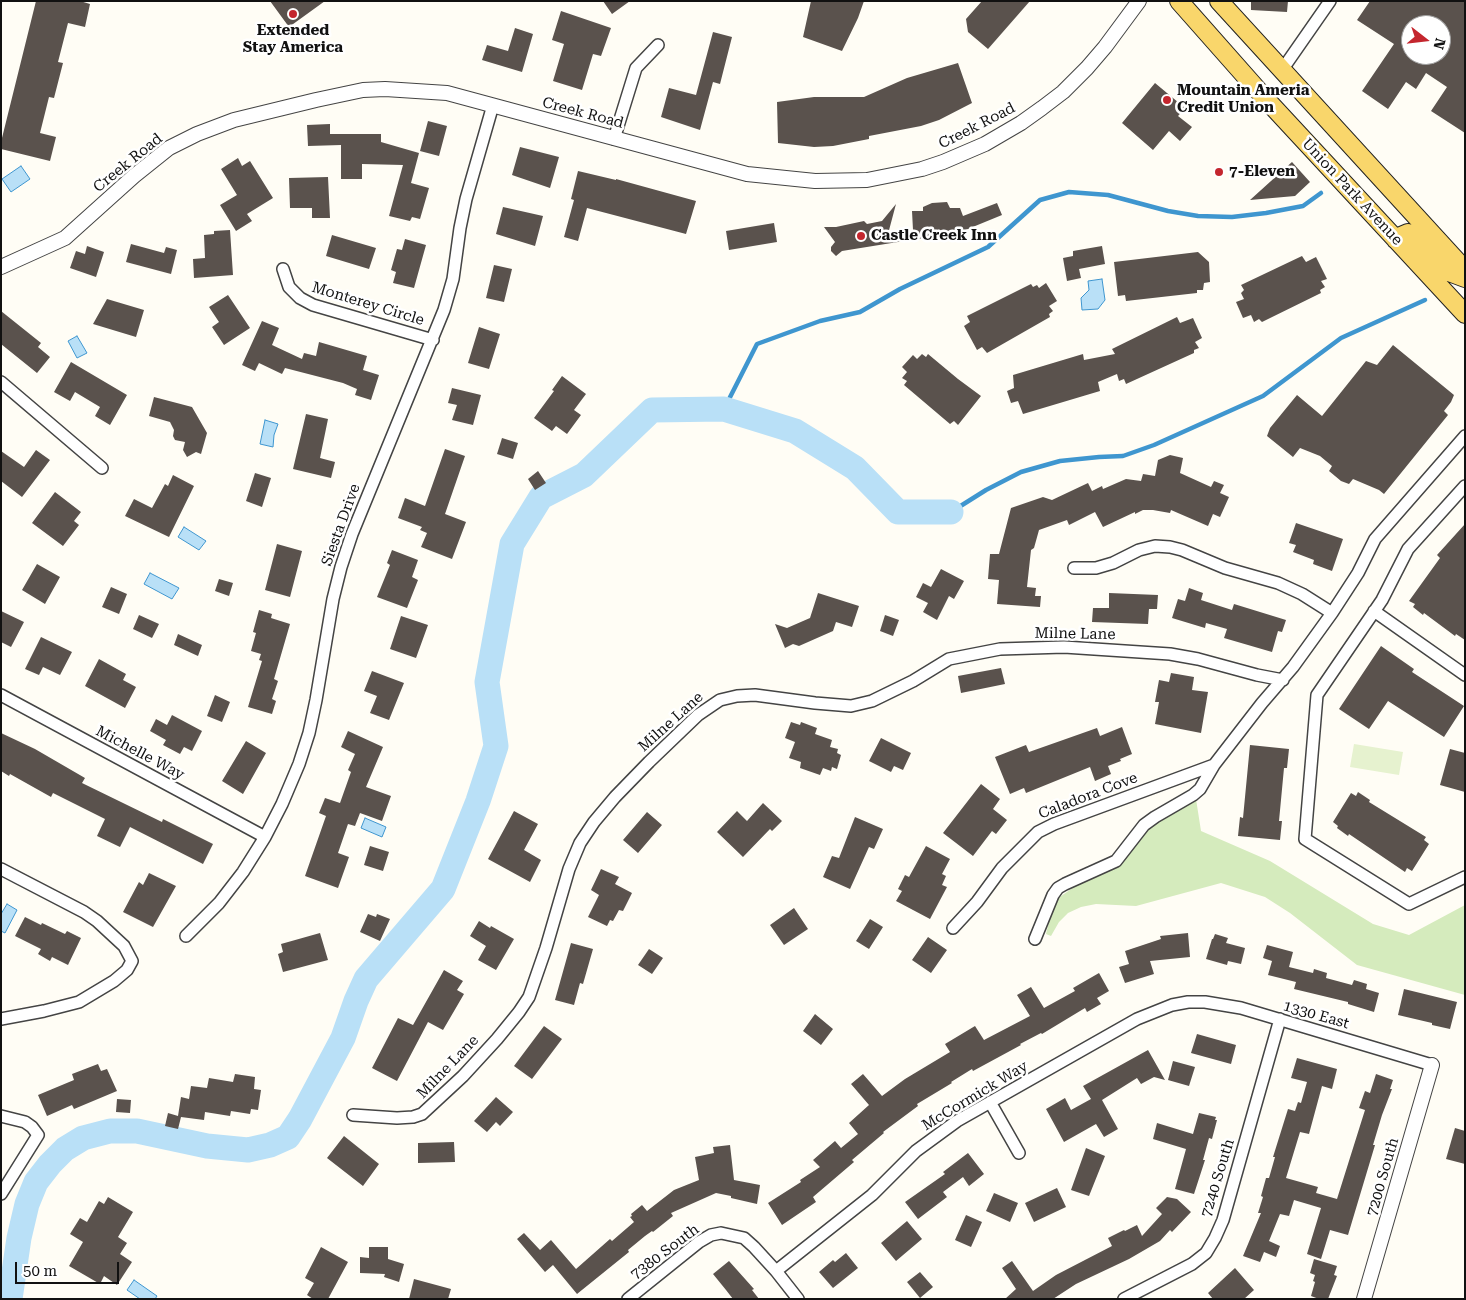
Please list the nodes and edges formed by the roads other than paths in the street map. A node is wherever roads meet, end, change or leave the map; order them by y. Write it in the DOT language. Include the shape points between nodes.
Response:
graph roads {
  1 [pos="1139,1"];
  2 [pos="1179,1"];
  3 [pos="1219,1"];
  4 [pos="1330,1"];
  5 [pos="658,45"];
  6 [pos="1282,70"];
  7 [pos="493,105"];
  8 [pos="614,139"];
  9 [pos="1396,240"];
  10 [pos="1,267"];
  11 [pos="283,269"];
  12 [pos="1465,270"];
  13 [pos="1465,278"];
  14 [pos="1465,314"];
  15 [pos="433,340"];
  16 [pos="1,382"];
  17 [pos="1465,436"];
  18 [pos="102,468"];
  19 [pos="1465,486"];
  20 [pos="1074,568"];
  21 [pos="1374,611"];
  22 [pos="1332,613"];
  23 [pos="1465,674"];
  24 [pos="1283,680"];
  25 [pos="1,695"];
  26 [pos="1214,765"];
  27 [pos="265,837"];
  28 [pos="1,868"];
  29 [pos="1465,877"];
  30 [pos="953,928"];
  31 [pos="186,936"];
  32 [pos="1035,939"];
  33 [pos="1188,1002"];
  34 [pos="1,1018"];
  35 [pos="1280,1020"];
  36 [pos="1432,1065"];
  37 [pos="990,1102"];
  38 [pos="353,1115"];
  39 [pos="1,1116"];
  40 [pos="1019,1153"];
  41 [pos="1,1194"];
  42 [pos="776,1271"];
  43 [pos="628,1299"];
  44 [pos="798,1299"];
  45 [pos="1124,1299"];
  46 [pos="1364,1299"];
  1 -- 8 [label="street, Creek Road" via="1105,48 1063,92 1015,127 984,144 922,169 867,180 806,180 741,173"];
  2 -- 9 [label="main road, Union Park Avenue"];
  3 -- 6 [label="main road, Union Park Avenue"];
  4 -- 6 [label="street"];
  5 -- 8 [label="street" via="636,68"];
  6 -- 12 [label="main road, Union Park Avenue"];
  7 -- 8 [label="street, Creek Road"];
  7 -- 10 [label="street, Creek Road" via="447,93 363,90 234,120 168,148 65,238"];
  7 -- 15 [label="street, Siesta Drive" via="466,199 453,279"];
  9 -- 13 [label="main road" via="1408,233 1414,236 1449,272"];
  9 -- 14 [label="main road, Union Park Avenue"];
  11 -- 15 [label="street, Monterey Circle" via="289,287 313,305"];
  15 -- 27 [label="street, Siesta Drive" via="349,542 333,600 309,733 299,764"];
  16 -- 18 [label="street"];
  17 -- 22 [label="street" via="1375,539"];
  19 -- 21 [label="street" via="1408,549"];
  20 -- 22 [label="street" via="1096,568 1139,550 1170,547 1225,568 1278,583"];
  21 -- 23 [label="street"];
  21 -- 29 [label="street" via="1317,695 1306,839 1410,904"];
  22 -- 24 [label="street"];
  24 -- 26 [label="street"];
  24 -- 38 [label="street, Milne Lane" via="1170,654 1064,647 1000,649 949,659 872,701 851,706 755,695 720,700 698,714 636,775 594,822 580,843 529,998 520,1012 463,1076 422,1114 397,1118"];
  25 -- 27 [label="street, Michelle Way"];
  26 -- 30 [label="street, Caladora Cove" via="1038,832 1002,868"];
  26 -- 32 [label="street" via="1200,789 1144,825 1116,861 1058,888"];
  27 -- 31 [label="street, Siesta Drive" via="219,903"];
  28 -- 34 [label="street" via="97,921 124,946 132,961 114,981 79,1002"];
  33 -- 35 [label="street, 1330 East" via="1223,1005"];
  33 -- 37 [label="street, McCormick Way" via="1137,1019"];
  35 -- 36 [label="street, 1330 East"];
  35 -- 45 [label="street, 7240 South" via="1223,1220 1215,1238 1206,1253 1192,1264"];
  36 -- 46 [label="street, 7200 South"];
  37 -- 40 [label="street"];
  37 -- 42 [label="street, McCormick Way" via="916,1151 872,1195"];
  39 -- 41 [label="street" via="24,1122 38,1135"];
  42 -- 43 [label="street, 7380 South" via="744,1238 722,1233 711,1235"];
  42 -- 44 [label="street"];
}
